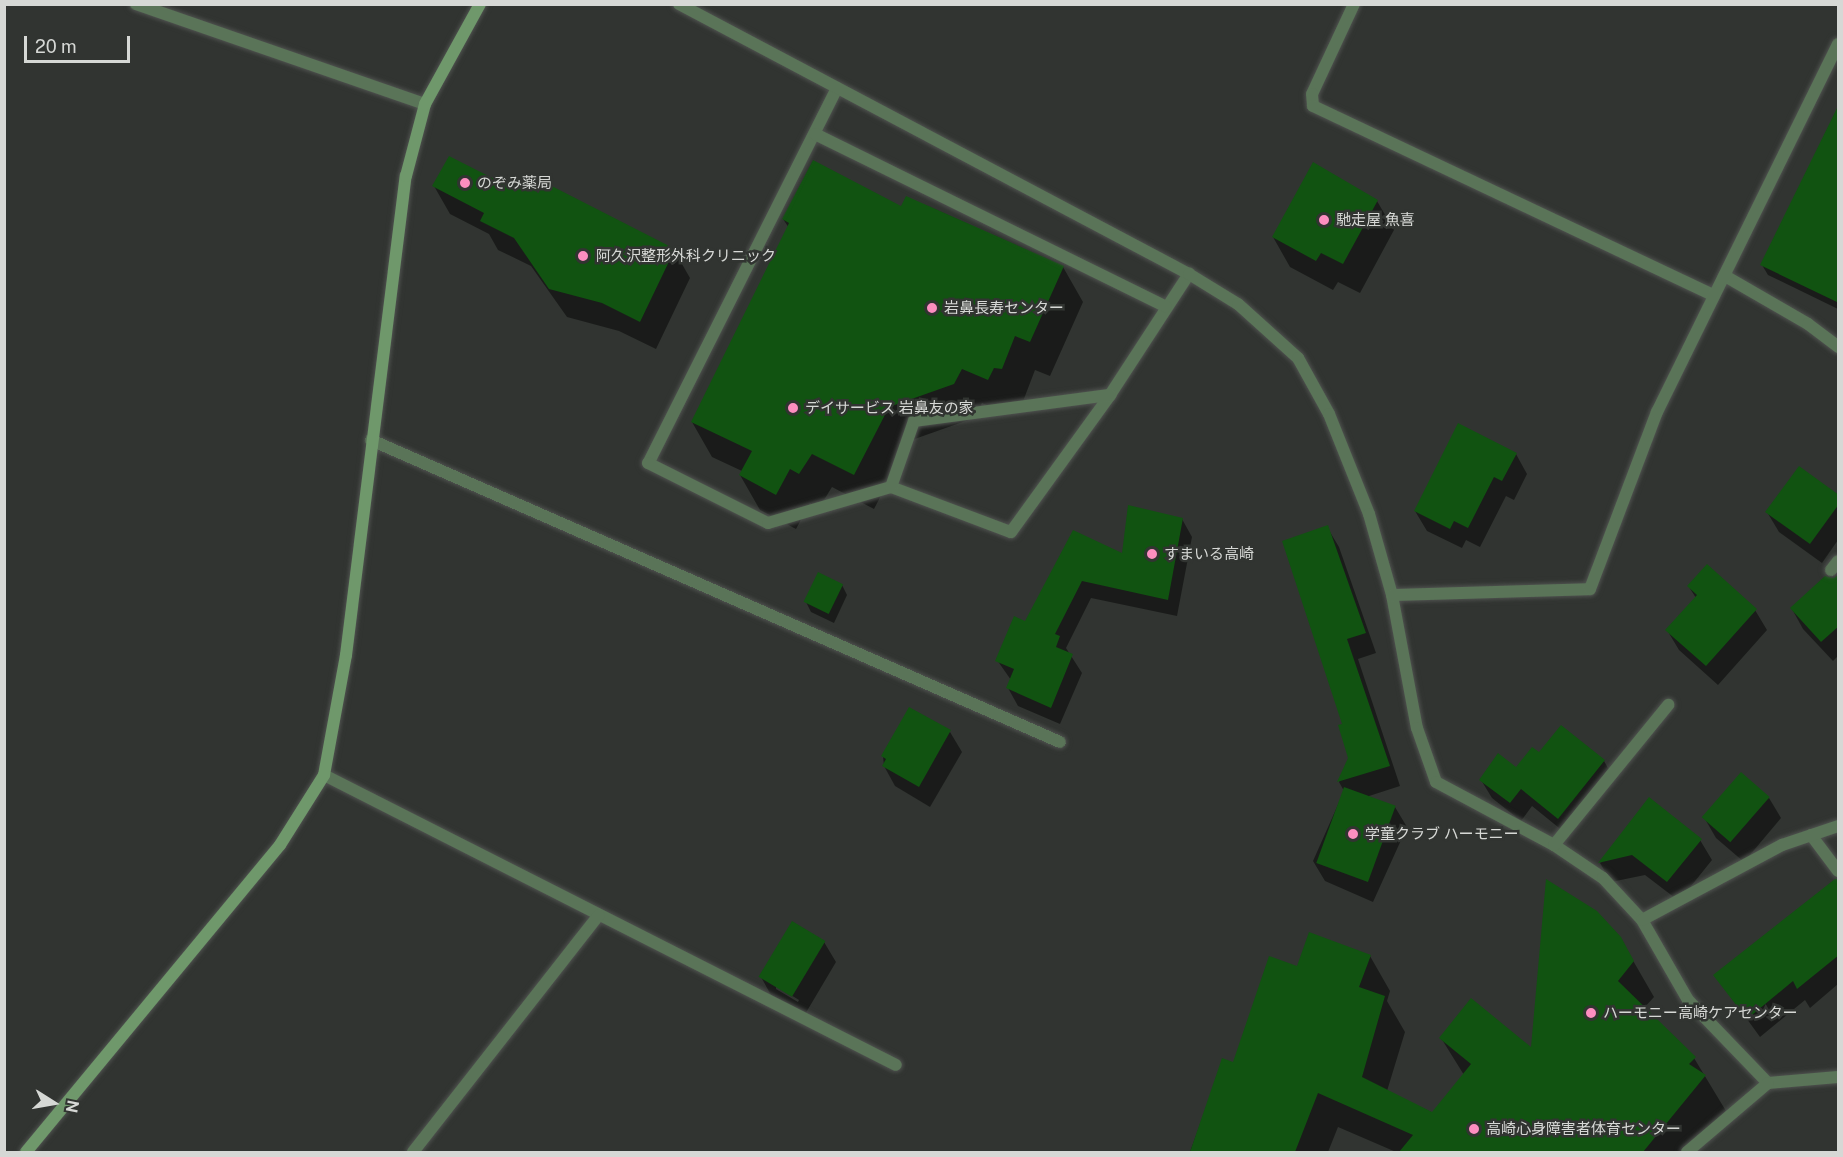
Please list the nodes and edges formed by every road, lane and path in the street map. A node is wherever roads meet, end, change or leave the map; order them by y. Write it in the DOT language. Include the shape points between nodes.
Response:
graph roads {
  1 [pos="136,4"];
  2 [pos="480,4"];
  3 [pos="679,4"];
  4 [pos="1354,4"];
  5 [pos="1839,44"];
  6 [pos="837,88"];
  7 [pos="426,104"];
  8 [pos="814,134"];
  9 [pos="1189,274"];
  10 [pos="1725,276"];
  11 [pos="1712,295"];
  12 [pos="1166,307"];
  13 [pos="1839,347"];
  14 [pos="1110,395"];
  15 [pos="371,440"];
  16 [pos="891,487"];
  17 [pos="1392,595"];
  18 [pos="1668,705"];
  19 [pos="1060,742"];
  20 [pos="324,775"];
  21 [pos="1839,826"];
  22 [pos="1811,835"];
  23 [pos="1554,845"];
  24 [pos="1839,871"];
  25 [pos="599,915"];
  26 [pos="1642,920"];
  27 [pos="896,1065"];
  28 [pos="1839,1077"];
  29 [pos="1768,1083"];
  30 [pos="26,1152"];
  31 [pos="413,1152"];
  32 [pos="1687,1152"];
  1 -- 7 [label="street"];
  2 -- 7 [label="street"];
  3 -- 6 [label="street"];
  4 -- 11 [label="street" via="1312,94 1313,106"];
  5 -- 10 [label="street"];
  6 -- 8 [label="street"];
  6 -- 9 [label="street"];
  7 -- 15 [label="street" via="406,176"];
  8 -- 12 [label="street"];
  8 -- 16 [label="street" via="648,463 768,523"];
  9 -- 12 [label="street"];
  9 -- 17 [label="street" via="1238,304 1298,358 1329,414 1369,514"];
  10 -- 11 [label="street"];
  10 -- 13 [label="street" via="1808,324"];
  11 -- 17 [label="street" via="1657,412 1590,589"];
  12 -- 14 [label="street"];
  14 -- 16 [label="street" via="914,421"];
  14 -- 16 [label="street" via="1011,532"];
  15 -- 19 [label="street"];
  15 -- 20 [label="street" via="346,655"];
  17 -- 23 [label="street" via="1417,728 1436,782"];
  18 -- 23 [label="street"];
  20 -- 25 [label="street"];
  20 -- 30 [label="street" via="280,845"];
  21 -- 22 [label="street"];
  22 -- 24 [label="street"];
  22 -- 26 [label="street" via="1782,844"];
  23 -- 26 [label="street" via="1603,878"];
  25 -- 27 [label="street"];
  25 -- 31 [label="street"];
  26 -- 29 [label="street" via="1688,1000"];
  28 -- 29 [label="street"];
  29 -- 32 [label="street"];
}
